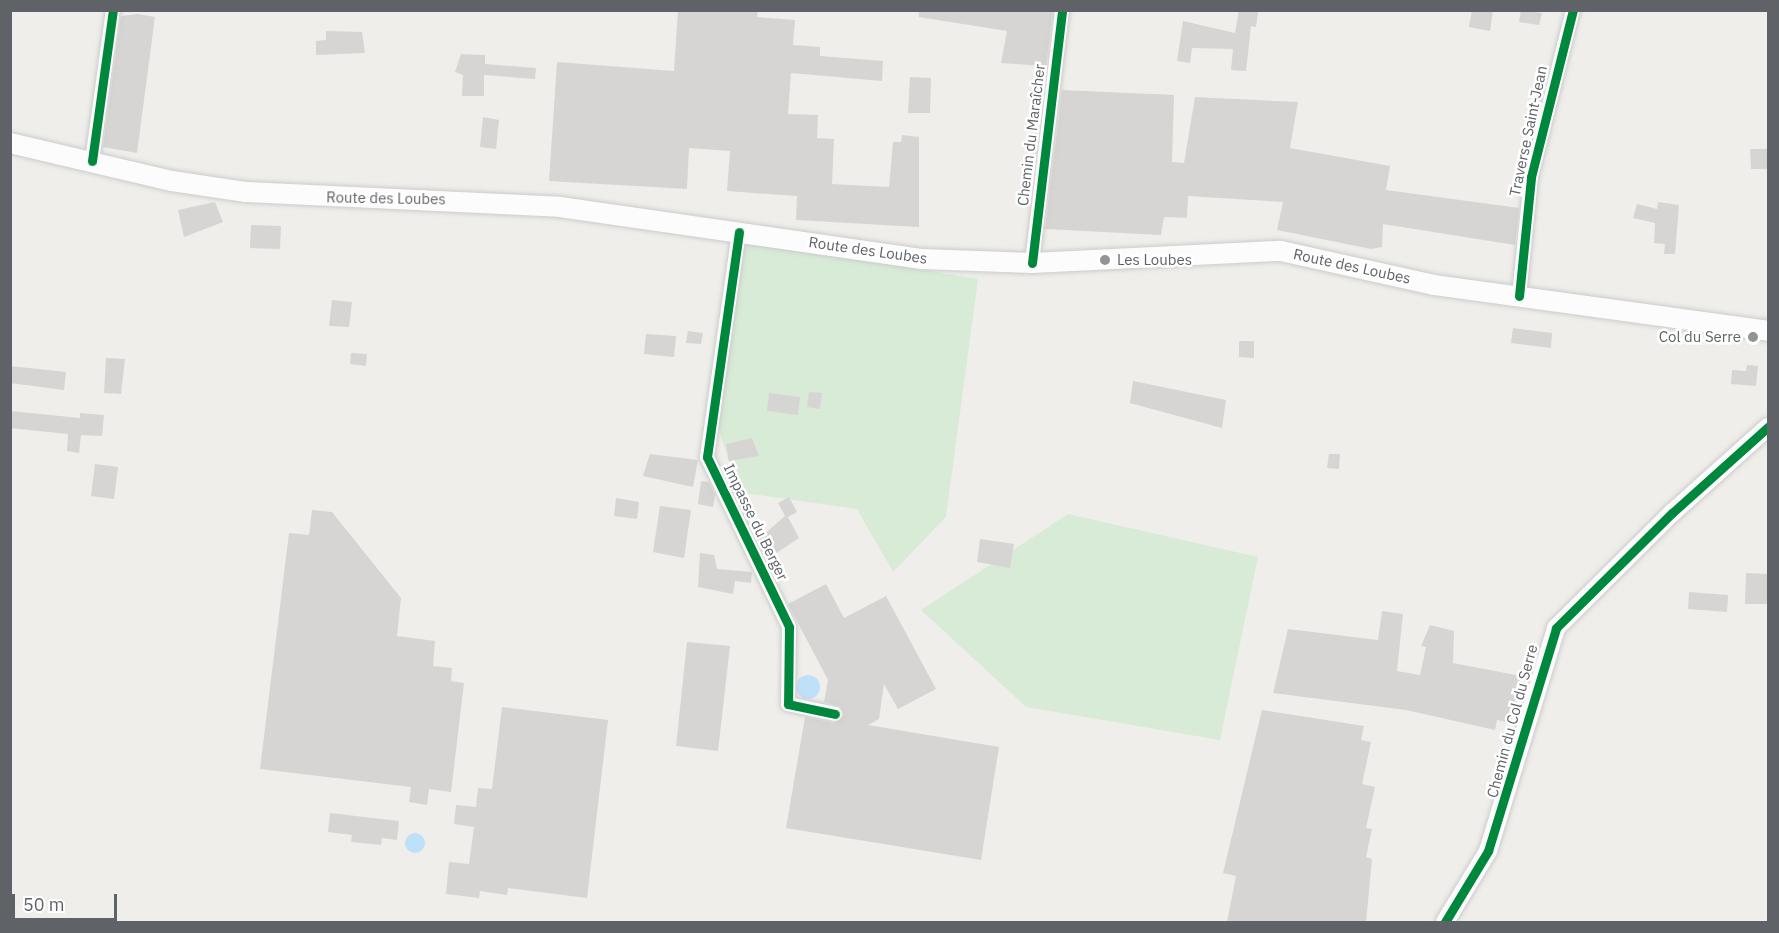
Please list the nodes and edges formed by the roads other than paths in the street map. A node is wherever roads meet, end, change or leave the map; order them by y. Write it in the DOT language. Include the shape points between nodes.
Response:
graph roads {
  1 [pos="114,10"];
  2 [pos="1062,10"];
  3 [pos="1573,10"];
  4 [pos="10,143"];
  5 [pos="92,161"];
  6 [pos="739,232"];
  7 [pos="1032,264"];
  8 [pos="1519,296"];
  9 [pos="1727,328"];
  10 [pos="1768,331"];
  11 [pos="1768,342"];
  12 [pos="1768,428"];
  13 [pos="835,714"];
  14 [pos="1445,922"];
  1 -- 5 [label="street"];
  2 -- 7 [label="street, Chemin du Maraîcher"];
  3 -- 8 [label="street, Traverse Saint-Jean" via="1531,177"];
  4 -- 5 [label="main road, Route des Loubes"];
  5 -- 6 [label="main road, Route des Loubes" via="246,192 560,207"];
  6 -- 7 [label="main road, Route des Loubes" via="922,258"];
  6 -- 13 [label="street, Impasse du Berger" via="707,457 789,627 788,704"];
  7 -- 8 [label="main road, Route des Loubes" via="1281,251 1434,285"];
  8 -- 9 [label="main road, Route des Loubes"];
  9 -- 10 [label="main road, Route des Loubes"];
  9 -- 11 [label="main road, Route des Loubes"];
  12 -- 14 [label="street, Chemin du Col du Serre" via="1688,497 1556,628 1543,656 1492,840"];
}
